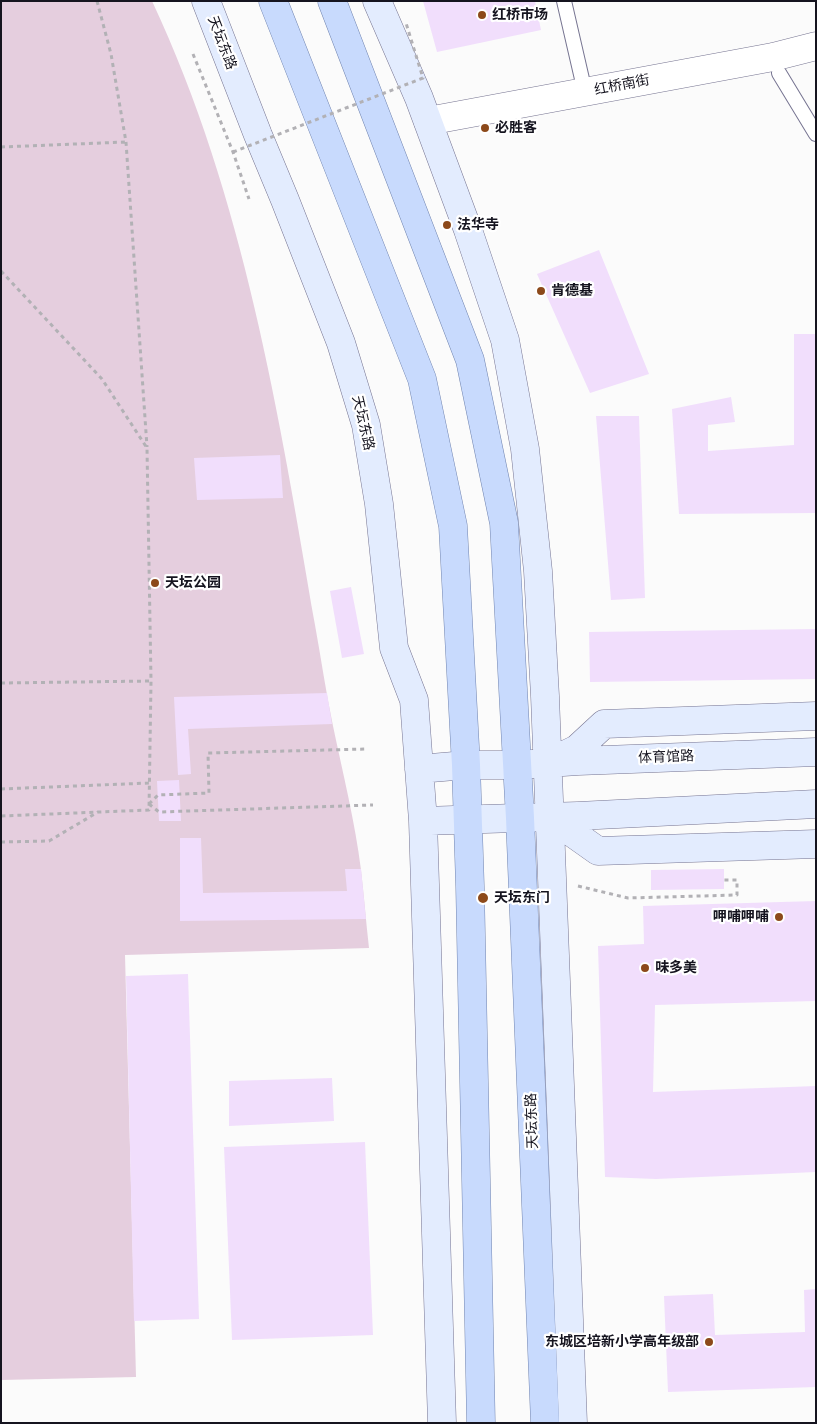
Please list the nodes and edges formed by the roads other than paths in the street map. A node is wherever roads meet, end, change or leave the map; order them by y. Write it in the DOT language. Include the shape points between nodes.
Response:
graph roads {
  1 [pos="206,1"];
  2 [pos="273,1"];
  3 [pos="332,1"];
  4 [pos="377,1"];
  5 [pos="564,1"];
  6 [pos="816,46"];
  7 [pos="816,63"];
  8 [pos="779,73"];
  9 [pos="585,92"];
  10 [pos="430,128"];
  11 [pos="816,134"];
  12 [pos="816,716"];
  13 [pos="816,752"];
  14 [pos="548,763"];
  15 [pos="517,765"];
  16 [pos="466,766"];
  17 [pos="419,769"];
  18 [pos="816,804"];
  19 [pos="550,817"];
  20 [pos="520,818"];
  21 [pos="467,819"];
  22 [pos="423,822"];
  23 [pos="816,844"];
  24 [pos="442,1423"];
  25 [pos="481,1423"];
  26 [pos="545,1423"];
  27 [pos="573,1423"];
  1 -- 17 [label="street, 天坛东路" via="341,343 366,424 379,504 394,648 414,700"];
  2 -- 16 [label="main road" via="422,379 453,526"];
  3 -- 15 [label="main road, 天坛东路" via="470,360 504,522"];
  4 -- 10 [label="street"];
  5 -- 9 [label="lane"];
  6 -- 9 [label="street, 红桥南街"];
  7 -- 8 [label="street, 红桥南街"];
  8 -- 10 [label="street, 红桥南街"];
  8 -- 11 [label="lane"];
  9 -- 10 [label="street, 红桥南街"];
  10 -- 14 [label="street" via="505,340 523,440 538,571"];
  12 -- 14 [label="street" via="604,724 577,749"];
  13 -- 14 [label="street, 体育馆路"];
  14 -- 15 [label="street, 体育馆路"];
  14 -- 19 [label="street"];
  15 -- 16 [label="street, 体育馆路"];
  15 -- 20 [label="main road, 天坛东路"];
  16 -- 17 [label="street, 体育馆路"];
  16 -- 21 [label="main road"];
  17 -- 22 [label="street, 天坛东路"];
  18 -- 19 [label="street"];
  19 -- 20 [label="street"];
  19 -- 23 [label="street" via="598,851"];
  19 -- 27 [label="street"];
  20 -- 21 [label="street"];
  20 -- 26 [label="main road, 天坛东路"];
  21 -- 22 [label="street"];
  21 -- 25 [label="main road"];
  22 -- 24 [label="street, 天坛东路"];
}
